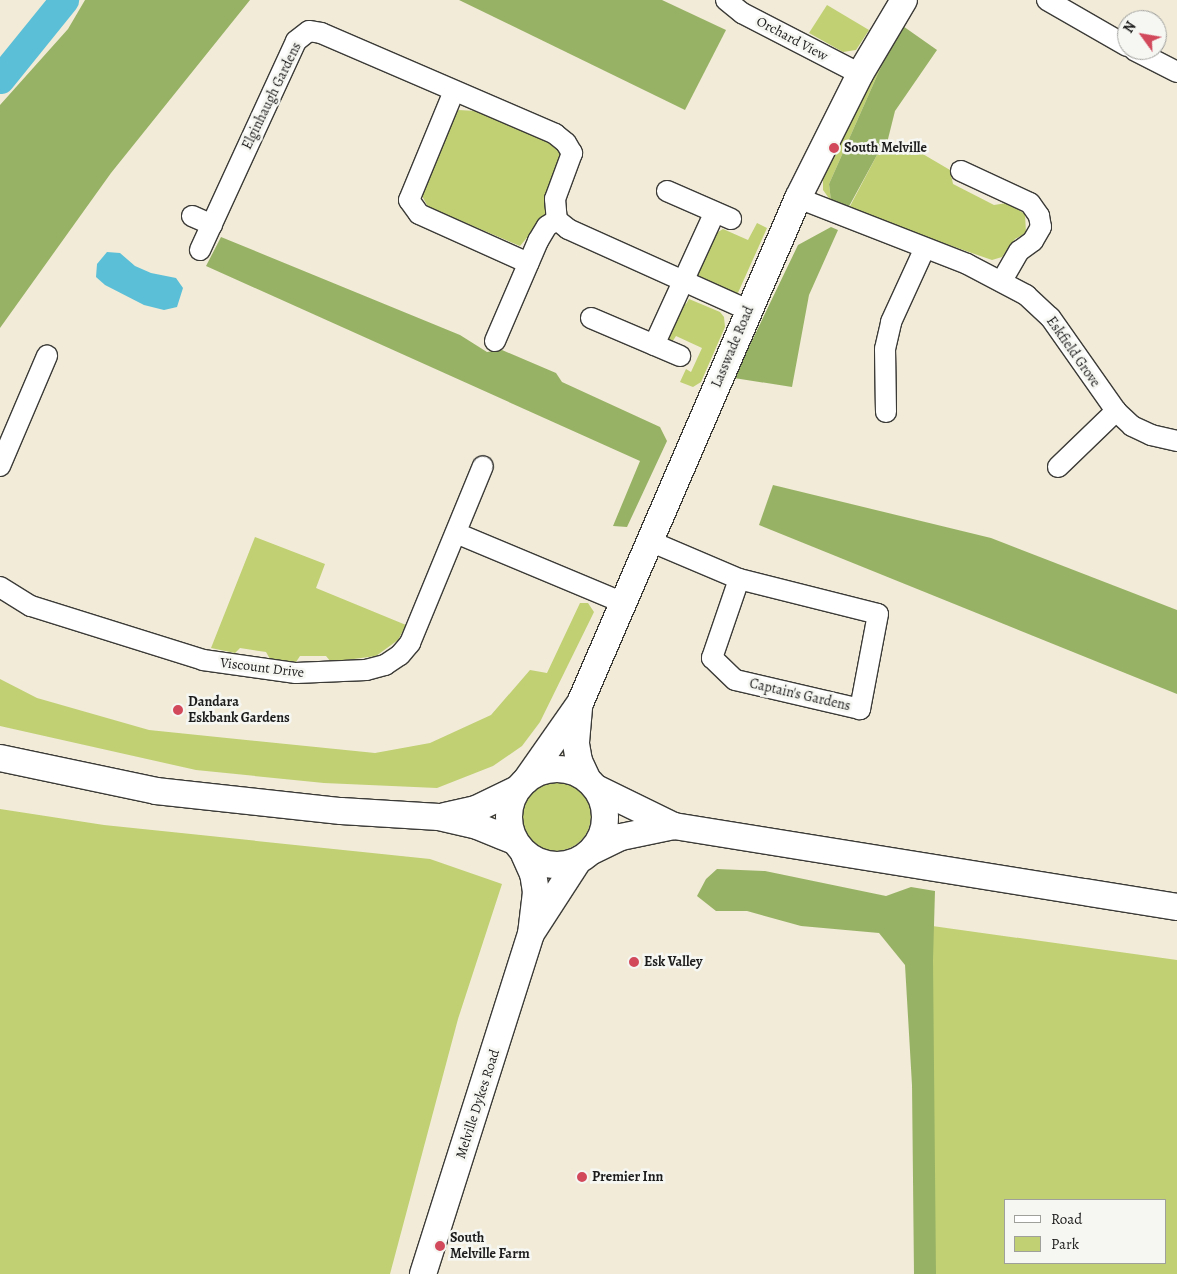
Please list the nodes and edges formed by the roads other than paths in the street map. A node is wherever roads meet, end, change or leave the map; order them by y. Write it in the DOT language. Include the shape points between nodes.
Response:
graph roads {
  1 [pos="726,0"];
  2 [pos="904,0"];
  3 [pos="1047,0"];
  4 [pos="1117,40"];
  5 [pos="1154,60"];
  6 [pos="1177,72"];
  7 [pos="860,74"];
  8 [pos="454,91"];
  9 [pos="961,171"];
  10 [pos="666,191"];
  11 [pos="798,198"];
  12 [pos="192,216"];
  13 [pos="556,220"];
  14 [pos="212,225"];
  15 [pos="200,250"];
  16 [pos="924,250"];
  17 [pos="528,263"];
  18 [pos="1002,280"];
  19 [pos="684,282"];
  20 [pos="748,310"];
  21 [pos="591,318"];
  22 [pos="495,341"];
  23 [pos="654,345"];
  24 [pos="47,356"];
  25 [pos="680,356"];
  26 [pos="1116,411"];
  27 [pos="886,412"];
  28 [pos="1177,441"];
  29 [pos="0,466"];
  30 [pos="483,466"];
  31 [pos="1058,467"];
  32 [pos="456,533"];
  33 [pos="652,542"];
  34 [pos="739,579"];
  35 [pos="0,587"];
  36 [pos="624,603"];
  37 [pos="580,703"];
  38 [pos="0,758"];
  39 [pos="521,784"];
  40 [pos="592,784"];
  41 [pos="439,817"];
  42 [pos="674,826"];
  43 [pos="519,848"];
  44 [pos="585,856"];
  45 [pos="1177,907"];
  46 [pos="531,934"];
  47 [pos="423,1274"];
  1 -- 7 [label="street, Orchard View" via="742,13"];
  2 -- 7 [label="main road, Lasswade Road"];
  3 -- 4 [label="street"];
  5 -- 6 [label="street"];
  7 -- 11 [label="main road, Lasswade Road"];
  8 -- 13 [label="street, Elginhaugh Gardens" via="555,134 566,143 572,153 555,199 553,211"];
  8 -- 14 [label="street, Elginhaugh Gardens" via="321,33 309,31 296,41"];
  8 -- 17 [label="street" via="409,200 419,214"];
  9 -- 18 [label="street" via="1030,203 1039,216 1041,227 1034,241 1019,251"];
  10 -- 19 [label="street" via="723,215"];
  11 -- 16 [label="street, Eskfield Grove"];
  11 -- 20 [label="main road, Lasswade Road"];
  12 -- 14 [label="street"];
  13 -- 17 [label="street" via="547,226"];
  13 -- 19 [label="street" via="568,229"];
  14 -- 15 [label="street, Elginhaugh Gardens"];
  16 -- 18 [label="street, Eskfield Grove"];
  16 -- 27 [label="street" via="892,322 885,349"];
  17 -- 22 [label="street"];
  18 -- 26 [label="street, Eskfield Grove" via="1026,295 1050,317"];
  19 -- 20 [label="street"];
  19 -- 23 [label="street"];
  20 -- 33 [label="main road, Lasswade Road"];
  21 -- 23 [label="street"];
  23 -- 25 [label="street"];
  24 -- 29 [label="street"];
  26 -- 28 [label="street, Eskfield Grove" via="1132,426"];
  26 -- 31 [label="street"];
  30 -- 32 [label="street, Viscount Drive"];
  32 -- 35 [label="street, Viscount Drive" via="410,643 385,665 366,670 296,673 203,660 31,606"];
  32 -- 36 [label="street"];
  33 -- 34 [label="street, Captain's Gardens"];
  33 -- 36 [label="main road, Lasswade Road"];
  34 -- 34 [label="street, Captain's Gardens" via="878,614 860,709 735,680 712,658"];
  36 -- 37 [label="main road, Lasswade Road"];
  37 -- 39 [label="main road, Lasswade Road"];
  37 -- 40 [label="main road, Lasswade Road" via="576,744 578,761"];
  38 -- 41 [label="main road" via="156,791 341,811"];
  39 -- 40 [label="main road" via="550,769 576,773"];
  39 -- 41 [label="main road" via="476,808"];
  39 -- 43 [label="main road" via="508,815"];
  40 -- 42 [label="main road"];
  40 -- 44 [label="main road" via="604,804 605,820 601,837"];
  41 -- 43 [label="main road" via="477,826"];
  42 -- 44 [label="main road" via="621,837"];
  42 -- 45 [label="main road"];
  43 -- 44 [label="main road" via="541,864 560,866"];
  43 -- 46 [label="main road, Melville Dykes Road" via="533,874 536,892"];
  44 -- 46 [label="main road, Melville Dykes Road"];
  46 -- 47 [label="main road, Melville Dykes Road"];
}
